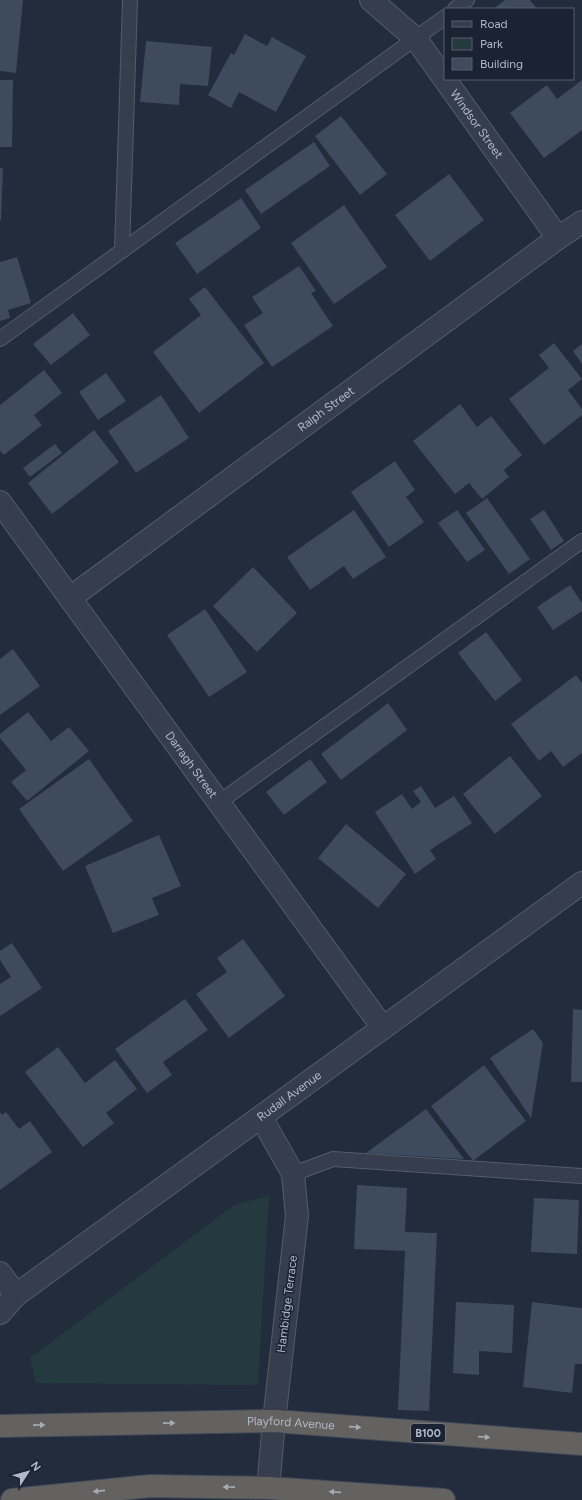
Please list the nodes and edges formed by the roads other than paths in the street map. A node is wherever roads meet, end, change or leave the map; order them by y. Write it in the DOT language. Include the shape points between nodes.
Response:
graph roads {
  1 [pos="130,0"];
  2 [pos="371,0"];
  3 [pos="467,0"];
  4 [pos="456,8"];
  5 [pos="444,18"];
  6 [pos="416,39"];
  7 [pos="444,78"];
  8 [pos="445,80"];
  9 [pos="582,222"];
  10 [pos="558,238"];
  11 [pos="122,251"];
  12 [pos="0,339"];
  13 [pos="0,502"];
  14 [pos="582,541"];
  15 [pos="70,598"];
  16 [pos="218,803"];
  17 [pos="582,883"];
  18 [pos="383,1028"];
  19 [pos="261,1117"];
  20 [pos="293,1174"];
  21 [pos="582,1176"];
  22 [pos="0,1273"];
  23 [pos="16,1295"];
  24 [pos="0,1313"];
  25 [pos="274,1421"];
  26 [pos="0,1426"];
  27 [pos="582,1444"];
  28 [pos="268,1494"];
  29 [pos="12,1500"];
  30 [pos="444,1500"];
  1 -- 11 [label="lane"];
  2 -- 6 [label="street, Windsor Street"];
  3 -- 4 [label="lane"];
  5 -- 6 [label="lane"];
  6 -- 7 [label="street, Windsor Street"];
  6 -- 11 [label="lane"];
  8 -- 10 [label="street, Windsor Street"];
  9 -- 10 [label="street, Ralph Street"];
  10 -- 15 [label="street, Ralph Street"];
  11 -- 12 [label="lane"];
  13 -- 15 [label="street, Darragh Street"];
  14 -- 16 [label="lane"];
  15 -- 16 [label="street, Darragh Street"];
  16 -- 18 [label="street, Darragh Street"];
  17 -- 18 [label="street, Rudall Avenue"];
  18 -- 19 [label="street, Rudall Avenue"];
  19 -- 20 [label="street, Hambidge Terrace"];
  19 -- 23 [label="street, Rudall Avenue"];
  20 -- 21 [label="lane" via="333,1159"];
  20 -- 25 [label="street, Hambidge Terrace" via="297,1216"];
  22 -- 23 [label="street"];
  23 -- 24 [label="street, Rudall Avenue"];
  26 -- 25 [label="highway, Playford Avenue / B100, one-way"];
  25 -- 27 [label="highway, Playford Avenue / B100, one-way"];
  25 -- 28 [label="street, Hambidge Terrace"];
  28 -- 29 [label="highway, one-way" via="150,1486"];
  30 -- 28 [label="highway, one-way"];
}
